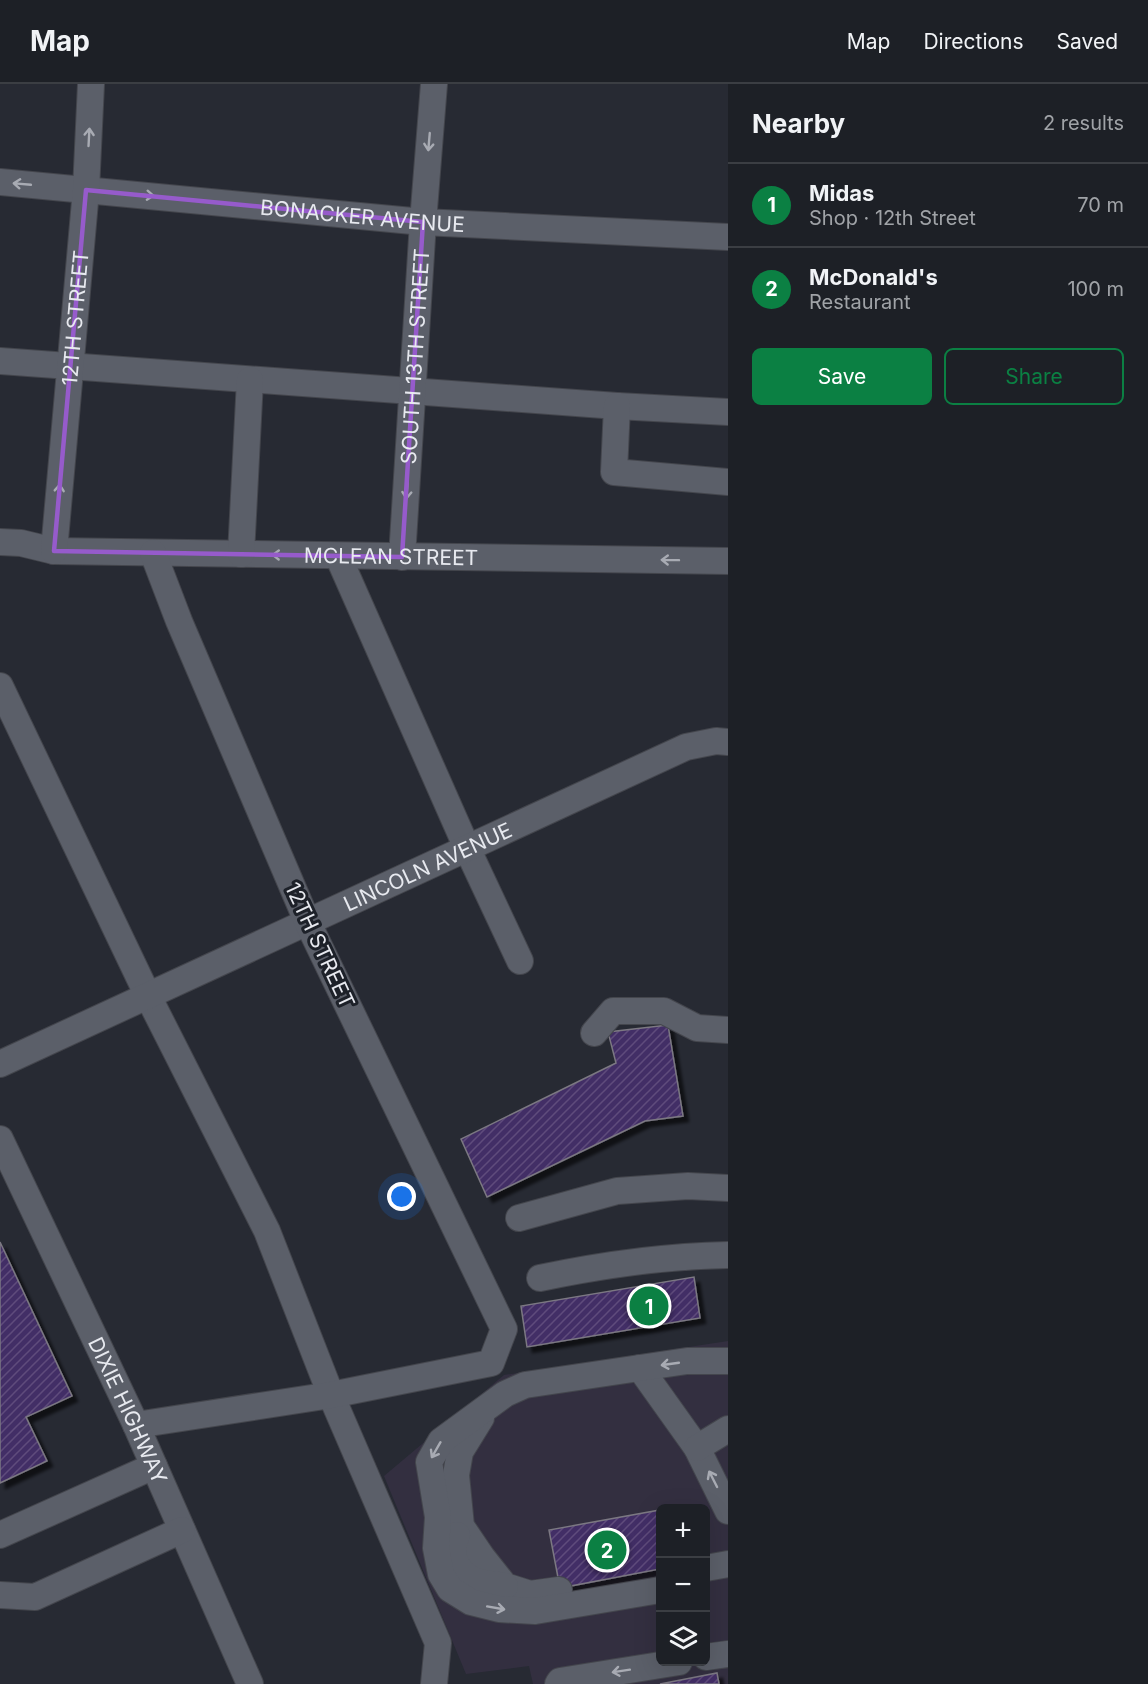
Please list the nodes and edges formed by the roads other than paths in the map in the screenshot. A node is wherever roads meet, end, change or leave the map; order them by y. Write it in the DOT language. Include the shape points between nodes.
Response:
graph roads {
  1 [pos="91,84"];
  2 [pos="434,84"];
  3 [pos="0,182"];
  4 [pos="86,190"];
  5 [pos="423,222"];
  6 [pos="728,237"];
  7 [pos="0,361"];
  8 [pos="71,366"];
  9 [pos="250,380"];
  10 [pos="413,392"];
  11 [pos="616,406"];
  12 [pos="728,412"];
  13 [pos="728,482"];
  14 [pos="0,542"];
  15 [pos="54,551"];
  16 [pos="153,553"];
  17 [pos="241,554"];
  18 [pos="338,556"];
  19 [pos="402,557"];
  20 [pos="728,561"];
  21 [pos="0,686"];
  22 [pos="728,742"];
  23 [pos="467,848"];
  24 [pos="307,921"];
  25 [pos="520,961"];
  26 [pos="148,996"];
  27 [pos="728,1030"];
  28 [pos="594,1033"];
  29 [pos="0,1064"];
  30 [pos="0,1140"];
  31 [pos="728,1188"];
  32 [pos="519,1218"];
  33 [pos="728,1255"];
  34 [pos="540,1278"];
  35 [pos="728,1361"];
  36 [pos="640,1368"];
  37 [pos="331,1395"];
  38 [pos="485,1410"];
  39 [pos="136,1425"];
  40 [pos="728,1430"];
  41 [pos="697,1448"];
  42 [pos="154,1466"];
  43 [pos="728,1511"];
  44 [pos="182,1530"];
  45 [pos="0,1535"];
  46 [pos="728,1564"];
  47 [pos="710,1567"];
  48 [pos="656,1576"];
  49 [pos="728,1579"];
  50 [pos="710,1582"];
  51 [pos="656,1591"];
  52 [pos="0,1595"];
  53 [pos="728,1654"];
  54 [pos="710,1656"];
  55 [pos="656,1666"];
  56 [pos="250,1684"];
  57 [pos="434,1684"];
  58 [pos="558,1684"];
  4 -- 1 [label="street, 12TH STREET, one-way"];
  2 -- 5 [label="street, SOUTH 13TH STREET, one-way"];
  4 -- 3 [label="street, BONACKER AVENUE, one-way"];
  4 -- 5 [label="street, BONACKER AVENUE, one-way"];
  4 -- 8 [label="street, 12TH STREET"];
  5 -- 6 [label="street, BONACKER AVENUE"];
  5 -- 10 [label="street, SOUTH 13TH STREET"];
  7 -- 8 [label="street"];
  8 -- 9 [label="street"];
  15 -- 8 [label="street, 12TH STREET, one-way"];
  9 -- 10 [label="street"];
  9 -- 17 [label="street"];
  10 -- 11 [label="street"];
  10 -- 19 [label="street, SOUTH 13TH STREET, one-way"];
  11 -- 12 [label="street"];
  11 -- 13 [label="street" via="614,472"];
  14 -- 15 [label="street, MCLEAN STREET"];
  15 -- 16 [label="street, MCLEAN STREET"];
  16 -- 17 [label="street, MCLEAN STREET"];
  16 -- 24 [label="street, 12TH STREET"];
  18 -- 17 [label="street, MCLEAN STREET, one-way"];
  18 -- 19 [label="street, MCLEAN STREET"];
  18 -- 23 [label="street"];
  20 -- 19 [label="street, MCLEAN STREET, one-way"];
  21 -- 26 [label="street"];
  22 -- 23 [label="street, LINCOLN AVENUE" via="686,747"];
  23 -- 24 [label="street, LINCOLN AVENUE"];
  23 -- 25 [label="street"];
  24 -- 26 [label="street, LINCOLN AVENUE"];
  24 -- 37 [label="street, 12TH STREET" via="504,1329 491,1364"];
  26 -- 29 [label="street, LINCOLN AVENUE"];
  26 -- 37 [label="street" via="267,1231"];
  27 -- 28 [label="street" via="697,1028 664,1011 613,1011"];
  30 -- 39 [label="street, DIXIE HIGHWAY"];
  31 -- 32 [label="street" via="688,1186 617,1191"];
  33 -- 34 [label="street" via="604,1265"];
  35 -- 36 [label="street, one-way" via="687,1361"];
  36 -- 38 [label="street" via="525,1385"];
  36 -- 41 [label="street"];
  37 -- 39 [label="street"];
  37 -- 57 [label="street" via="438,1643"];
  38 -- 48 [label="street" via="460,1452 456,1475 461,1526 505,1586 530,1594"];
  38 -- 51 [label="street, one-way" via="441,1441 429,1462 438,1517 436,1548 441,1574 450,1589 471,1602 499,1609 535,1611"];
  39 -- 42 [label="street, DIXIE HIGHWAY"];
  40 -- 41 [label="street"];
  43 -- 41 [label="street, one-way"];
  42 -- 44 [label="street, DIXIE HIGHWAY"];
  42 -- 45 [label="street"];
  44 -- 52 [label="street" via="35,1598"];
  44 -- 56 [label="street, DIXIE HIGHWAY"];
  46 -- 47 [label="street"];
  49 -- 50 [label="street"];
  53 -- 54 [label="street"];
  55 -- 58 [label="street, one-way"];
}
